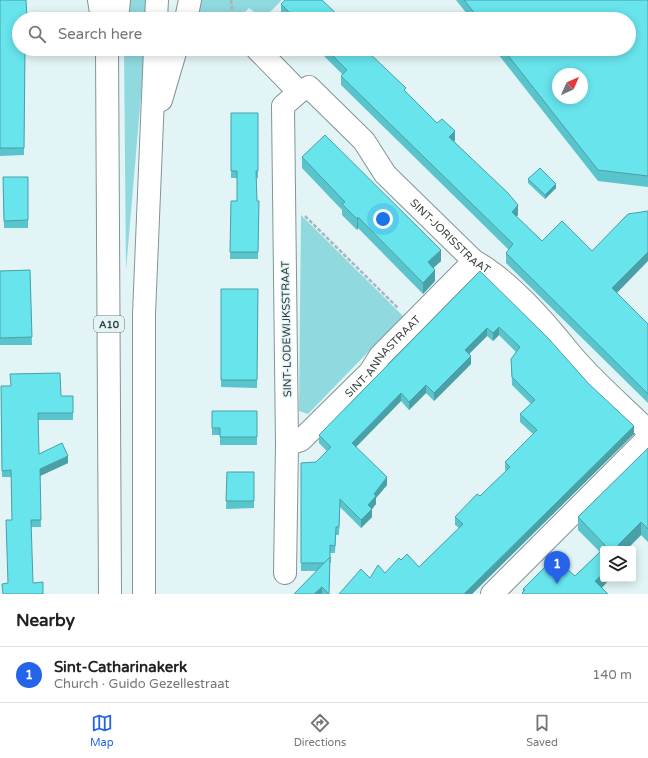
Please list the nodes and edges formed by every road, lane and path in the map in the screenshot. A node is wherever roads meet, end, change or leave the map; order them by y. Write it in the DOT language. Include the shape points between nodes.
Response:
graph roads {
  1 [pos="100,0"];
  2 [pos="118,0"];
  3 [pos="157,0"];
  4 [pos="190,0"];
  5 [pos="231,0"];
  6 [pos="101,12"];
  7 [pos="117,12"];
  8 [pos="156,12"];
  9 [pos="187,12"];
  10 [pos="232,12"];
  11 [pos="108,56"];
  12 [pos="155,56"];
  13 [pos="174,56"];
  14 [pos="264,56"];
  15 [pos="299,92"];
  16 [pos="151,132"];
  17 [pos="285,199"];
  18 [pos="474,261"];
  19 [pos="413,322"];
  20 [pos="648,431"];
  21 [pos="648,438"];
  22 [pos="287,446"];
  23 [pos="286,573"];
  24 [pos="110,594"];
  25 [pos="144,594"];
  26 [pos="492,594"];
  1 -- 6 [label="main road"];
  2 -- 7 [label="main road"];
  3 -- 8 [label="main road"];
  4 -- 9 [label="main road"];
  5 -- 10 [label="path"];
  11 -- 24 [label="main road, A10"];
  12 -- 16 [label="main road"];
  13 -- 16 [label="main road"];
  14 -- 15 [label="main road"];
  15 -- 17 [label="main road, SINT-LODEWIJKSSTRAAT" via="283,106"];
  15 -- 18 [label="main road, SINT-JORISSTRAAT" via="309,87 364,141 385,174"];
  16 -- 25 [label="main road" via="144,314"];
  17 -- 19 [label="path" via="301,211"];
  17 -- 22 [label="main road, SINT-LODEWIJKSSTRAAT"];
  18 -- 19 [label="main road, SINT-ANNASTRAAT"];
  18 -- 20 [label="main road, SINT-JORISSTRAAT" via="492,271"];
  19 -- 22 [label="main road, SINT-ANNASTRAAT" via="380,356 370,372 301,440"];
  21 -- 26 [label="main road"];
  22 -- 23 [label="main road, SINT-LODEWIJKSSTRAAT"];
}
